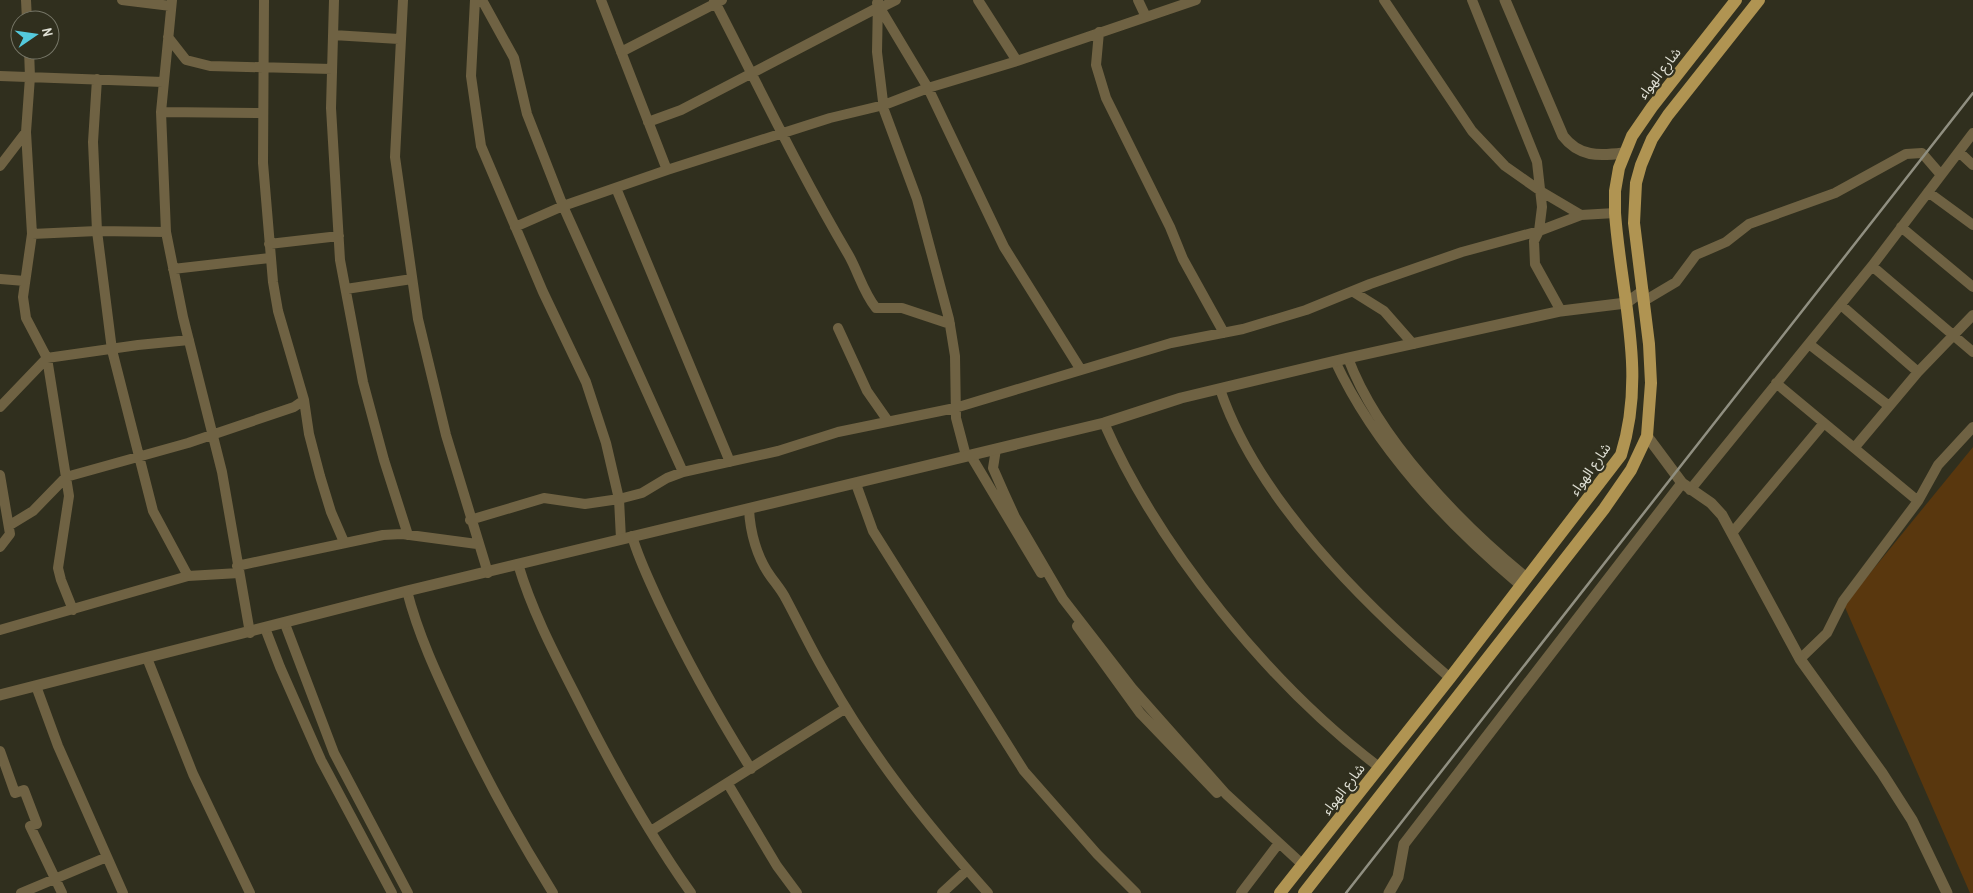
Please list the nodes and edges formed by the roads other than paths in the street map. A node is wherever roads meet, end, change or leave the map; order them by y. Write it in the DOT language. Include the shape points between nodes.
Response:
graph roads {
  1 [pos="122,0"];
  2 [pos="264,0"];
  3 [pos="334,0"];
  4 [pos="403,0"];
  5 [pos="475,0"];
  6 [pos="482,0"];
  7 [pos="602,0"];
  8 [pos="896,0"];
  9 [pos="978,0"];
  10 [pos="1138,0"];
  11 [pos="1196,0"];
  12 [pos="1384,0"];
  13 [pos="1472,0"];
  14 [pos="1505,0"];
  15 [pos="1736,0"];
  16 [pos="1759,0"];
  17 [pos="718,1"];
  18 [pos="171,3"];
  19 [pos="877,4"];
  20 [pos="1146,17"];
  21 [pos="1099,32"];
  22 [pos="333,35"];
  23 [pos="168,37"];
  24 [pos="399,39"];
  25 [pos="621,52"];
  26 [pos="29,60"];
  27 [pos="1017,61"];
  28 [pos="262,67"];
  29 [pos="332,69"];
  30 [pos="750,73"];
  31 [pos="0,76"];
  32 [pos="30,77"];
  33 [pos="97,79"];
  34 [pos="163,82"];
  35 [pos="928,88"];
  36 [pos="884,105"];
  37 [pos="161,112"];
  38 [pos="263,114"];
  39 [pos="648,122"];
  40 [pos="26,132"];
  41 [pos="1973,133"];
  42 [pos="781,135"];
  43 [pos="1959,152"];
  44 [pos="1623,153"];
  45 [pos="1973,165"];
  46 [pos="0,166"];
  47 [pos="667,170"];
  48 [pos="1940,175"];
  49 [pos="616,188"];
  50 [pos="1542,192"];
  51 [pos="1928,192"];
  52 [pos="563,206"];
  53 [pos="1615,213"];
  54 [pos="1581,215"];
  55 [pos="1973,224"];
  56 [pos="515,227"];
  57 [pos="1901,227"];
  58 [pos="98,231"];
  59 [pos="1539,231"];
  60 [pos="166,232"];
  61 [pos="32,234"];
  62 [pos="339,236"];
  63 [pos="269,244"];
  64 [pos="270,258"];
  65 [pos="1872,266"];
  66 [pos="173,269"];
  67 [pos="0,279"];
  68 [pos="412,280"];
  69 [pos="25,281"];
  70 [pos="1973,287"];
  71 [pos="346,289"];
  72 [pos="1352,291"];
  73 [pos="1643,296"];
  74 [pos="1626,303"];
  75 [pos="1841,305"];
  76 [pos="1561,311"];
  77 [pos="1973,315"];
  78 [pos="950,324"];
  79 [pos="838,328"];
  80 [pos="1224,333"];
  81 [pos="1954,337"];
  82 [pos="190,340"];
  83 [pos="1414,344"];
  84 [pos="1809,344"];
  85 [pos="112,350"];
  86 [pos="1973,352"];
  87 [pos="47,358"];
  88 [pos="1348,358"];
  89 [pos="1334,361"];
  90 [pos="1081,370"];
  91 [pos="1918,372"];
  92 [pos="1776,384"];
  93 [pos="1220,389"];
  94 [pos="304,400"];
  95 [pos="1889,406"];
  96 [pos="0,407"];
  97 [pos="955,408"];
  98 [pos="888,420"];
  99 [pos="1104,423"];
  100 [pos="1824,423"];
  101 [pos="1973,427"];
  102 [pos="213,435"];
  103 [pos="1646,436"];
  104 [pos="1855,447"];
  105 [pos="996,449"];
  106 [pos="138,456"];
  107 [pos="968,456"];
  108 [pos="730,462"];
  109 [pos="683,472"];
  110 [pos="0,475"];
  111 [pos="66,477"];
  112 [pos="856,484"];
  113 [pos="1686,486"];
  114 [pos="619,498"];
  115 [pos="1918,501"];
  116 [pos="749,509"];
  117 [pos="470,520"];
  118 [pos="10,525"];
  119 [pos="1732,533"];
  120 [pos="408,535"];
  121 [pos="632,536"];
  122 [pos="620,539"];
  123 [pos="344,542"];
  124 [pos="477,544"];
  125 [pos="0,547"];
  126 [pos="518,564"];
  127 [pos="238,570"];
  128 [pos="488,573"];
  129 [pos="188,576"];
  130 [pos="1523,581"];
  131 [pos="407,591"];
  132 [pos="74,610"];
  133 [pos="285,624"];
  134 [pos="266,628"];
  135 [pos="0,630"];
  136 [pos="250,633"];
  137 [pos="147,658"];
  138 [pos="1800,659"];
  139 [pos="1450,678"];
  140 [pos="36,686"];
  141 [pos="0,695"];
  142 [pos="846,708"];
  143 [pos="0,751"];
  144 [pos="1379,767"];
  145 [pos="751,770"];
  146 [pos="728,784"];
  147 [pos="651,831"];
  148 [pos="1278,842"];
  149 [pos="107,857"];
  150 [pos="1303,865"];
  151 [pos="967,870"];
  152 [pos="54,878"];
  153 [pos="21,893"];
  154 [pos="62,893"];
  155 [pos="123,893"];
  156 [pos="250,893"];
  157 [pos="392,893"];
  158 [pos="408,893"];
  159 [pos="553,893"];
  160 [pos="691,893"];
  161 [pos="797,893"];
  162 [pos="942,893"];
  163 [pos="988,893"];
  164 [pos="1136,893"];
  165 [pos="1241,893"];
  166 [pos="1280,893"];
  167 [pos="1304,893"];
  168 [pos="1389,893"];
  169 [pos="1947,893"];
  1 -- 18 [label="street"];
  2 -- 28 [label="street"];
  3 -- 22 [label="street"];
  4 -- 24 [label="street"];
  5 -- 56 [label="street" via="471,76 475,113 481,146"];
  6 -- 52 [label="street" via="514,58 527,114"];
  7 -- 25 [label="street"];
  8 -- 19 [label="street"];
  9 -- 27 [label="street"];
  10 -- 20 [label="street"];
  11 -- 20 [label="street"];
  12 -- 50 [label="street" via="1472,131 1506,166"];
  13 -- 50 [label="street" via="1537,162"];
  14 -- 44 [label="street" via="1569,144 1591,155"];
  15 -- 44 [label="main road, شارع الهواء" via="1652,107"];
  16 -- 73 [label="main road" via="1668,115 1646,150 1636,183 1634,204"];
  17 -- 25 [label="street"];
  17 -- 30 [label="street"];
  18 -- 23 [label="street"];
  19 -- 30 [label="street"];
  19 -- 35 [label="street"];
  19 -- 36 [label="street" via="877,52"];
  20 -- 21 [label="street"];
  21 -- 27 [label="street"];
  21 -- 80 [label="street" via="1096,65 1106,98 1170,227 1182,259"];
  22 -- 24 [label="street"];
  22 -- 29 [label="street"];
  23 -- 28 [label="street" via="186,60 210,66"];
  23 -- 34 [label="street"];
  24 -- 68 [label="street" via="395,157"];
  25 -- 39 [label="street"];
  26 -- 32 [label="street"];
  27 -- 35 [label="street"];
  28 -- 29 [label="street"];
  28 -- 38 [label="street"];
  29 -- 62 [label="street" via="331,108"];
  30 -- 39 [label="street" via="681,110"];
  30 -- 42 [label="street"];
  31 -- 32 [label="street"];
  32 -- 33 [label="street"];
  32 -- 40 [label="street"];
  33 -- 34 [label="street"];
  33 -- 58 [label="street" via="93,142"];
  34 -- 37 [label="street"];
  35 -- 36 [label="street"];
  35 -- 90 [label="street" via="1004,247"];
  36 -- 42 [label="street" via="830,118"];
  36 -- 78 [label="street" via="891,133 917,198"];
  37 -- 38 [label="street"];
  37 -- 60 [label="street"];
  38 -- 63 [label="street"];
  39 -- 47 [label="street"];
  40 -- 46 [label="street"];
  40 -- 61 [label="street"];
  41 -- 43 [label="street"];
  42 -- 47 [label="street"];
  42 -- 78 [label="street" via="876,308 902,308"];
  43 -- 45 [label="street"];
  43 -- 48 [label="street"];
  44 -- 53 [label="main road, شارع الهواء" via="1615,191"];
  47 -- 49 [label="street"];
  48 -- 51 [label="street"];
  48 -- 73 [label="street" via="1922,153 1906,154 1835,193 1749,224 1726,242 1696,255 1676,282"];
  49 -- 52 [label="street"];
  49 -- 108 [label="street"];
  50 -- 54 [label="street"];
  50 -- 59 [label="street"];
  51 -- 55 [label="street"];
  51 -- 57 [label="street"];
  52 -- 56 [label="street"];
  52 -- 109 [label="street"];
  53 -- 54 [label="street"];
  53 -- 74 [label="main road, شارع الهواء"];
  54 -- 59 [label="street"];
  56 -- 114 [label="street" via="586,382 606,443"];
  57 -- 65 [label="street"];
  57 -- 70 [label="street"];
  58 -- 60 [label="street"];
  58 -- 61 [label="street"];
  58 -- 85 [label="street"];
  59 -- 72 [label="street" via="1462,252"];
  59 -- 76 [label="street" via="1534,241 1534,264"];
  60 -- 66 [label="street"];
  61 -- 69 [label="street"];
  62 -- 63 [label="street"];
  62 -- 71 [label="street"];
  63 -- 64 [label="street"];
  64 -- 66 [label="street"];
  64 -- 94 [label="street" via="278,310"];
  65 -- 75 [label="street"];
  65 -- 81 [label="street"];
  66 -- 82 [label="street"];
  67 -- 69 [label="street"];
  68 -- 71 [label="street"];
  68 -- 117 [label="street" via="422,338"];
  69 -- 87 [label="street" via="26,318"];
  71 -- 120 [label="street" via="363,382"];
  72 -- 80 [label="street" via="1298,312"];
  72 -- 83 [label="street" via="1384,311"];
  73 -- 74 [label="street"];
  73 -- 103 [label="main road" via="1651,383"];
  74 -- 76 [label="street"];
  74 -- 130 [label="main road, شارع الهواء" via="1633,389 1631,418 1620,455"];
  75 -- 84 [label="street"];
  75 -- 91 [label="street"];
  76 -- 83 [label="street"];
  77 -- 81 [label="street"];
  78 -- 97 [label="street" via="955,356"];
  79 -- 98 [label="street" via="867,391"];
  80 -- 90 [label="street" via="1171,343"];
  81 -- 86 [label="street"];
  81 -- 91 [label="street"];
  82 -- 85 [label="street"];
  82 -- 102 [label="street"];
  83 -- 88 [label="street"];
  84 -- 92 [label="street"];
  84 -- 95 [label="street"];
  85 -- 87 [label="street"];
  85 -- 106 [label="street"];
  87 -- 96 [label="street"];
  87 -- 111 [label="street"];
  88 -- 89 [label="street"];
  88 -- 130 [label="street" via="1371,404 1430,484"];
  89 -- 93 [label="street"];
  89 -- 130 [label="street" via="1354,398 1396,457 1447,518 1487,558"];
  90 -- 97 [label="street"];
  91 -- 95 [label="street"];
  92 -- 100 [label="street"];
  92 -- 113 [label="street"];
  93 -- 99 [label="street"];
  93 -- 139 [label="street" via="1247,450 1308,535 1371,605"];
  94 -- 102 [label="street" via="294,407"];
  94 -- 123 [label="street" via="320,476"];
  95 -- 104 [label="street"];
  97 -- 98 [label="street"];
  97 -- 107 [label="street"];
  98 -- 108 [label="street"];
  99 -- 105 [label="street"];
  99 -- 144 [label="street" via="1118,455 1161,527 1231,622 1304,703 1342,739"];
  100 -- 104 [label="street"];
  100 -- 119 [label="street"];
  101 -- 115 [label="street" via="1938,465"];
  102 -- 106 [label="street"];
  102 -- 127 [label="street"];
  103 -- 113 [label="street"];
  103 -- 167 [label="main road" via="1632,470 1604,509"];
  104 -- 115 [label="street"];
  105 -- 107 [label="street"];
  105 -- 148 [label="street" via="993,468 1004,493 1064,599 1151,710 1226,794"];
  106 -- 111 [label="street"];
  106 -- 129 [label="street" via="153,511"];
  107 -- 112 [label="street"];
  107 -- 148 [label="street" via="1025,549 1102,664 1140,713 1263,836"];
  108 -- 109 [label="street"];
  109 -- 114 [label="street" via="642,493"];
  110 -- 118 [label="street"];
  111 -- 118 [label="street" via="33,511"];
  111 -- 132 [label="street" via="68,516 58,568"];
  112 -- 116 [label="street"];
  112 -- 164 [label="street" via="873,531 1024,771"];
  113 -- 119 [label="street" via="1717,508"];
  113 -- 168 [label="street" via="1404,844 1398,877"];
  114 -- 117 [label="street" via="585,504 544,498"];
  114 -- 122 [label="street"];
  115 -- 138 [label="street" via="1843,601 1827,633"];
  116 -- 121 [label="street"];
  116 -- 142 [label="street" via="750,531 769,576 785,596"];
  117 -- 124 [label="street"];
  118 -- 125 [label="street" via="10,534"];
  119 -- 138 [label="street"];
  120 -- 123 [label="street" via="383,535"];
  120 -- 124 [label="street"];
  121 -- 122 [label="street"];
  121 -- 145 [label="street" via="679,643"];
  122 -- 126 [label="street"];
  123 -- 127 [label="street"];
  124 -- 128 [label="street"];
  126 -- 128 [label="street"];
  126 -- 147 [label="street" via="548,641 599,741"];
  127 -- 129 [label="street"];
  127 -- 136 [label="street"];
  128 -- 131 [label="street"];
  129 -- 132 [label="street"];
  130 -- 139 [label="main road, شارع الهواء"];
  131 -- 133 [label="street"];
  131 -- 159 [label="street" via="432,662 469,742"];
  132 -- 135 [label="street"];
  133 -- 134 [label="street"];
  133 -- 158 [label="street" via="334,753"];
  134 -- 136 [label="street"];
  134 -- 157 [label="street" via="321,760"];
  136 -- 137 [label="street"];
  137 -- 140 [label="street"];
  137 -- 156 [label="street" via="192,774"];
  138 -- 169 [label="street" via="1907,812"];
  139 -- 144 [label="main road, شارع الهواء"];
  140 -- 141 [label="street"];
  140 -- 149 [label="street" via="58,746"];
  142 -- 145 [label="street"];
  142 -- 151 [label="street" via="931,828"];
  143 -- 152 [label="street" via="15,793 24,790 37,824 30,826"];
  144 -- 150 [label="main road, شارع الهواء"];
  145 -- 146 [label="street"];
  146 -- 147 [label="street"];
  146 -- 161 [label="street"];
  147 -- 160 [label="street"];
  148 -- 150 [label="street"];
  148 -- 165 [label="street"];
  149 -- 152 [label="street"];
  149 -- 155 [label="street"];
  150 -- 166 [label="main road, شارع الهواء"];
  151 -- 162 [label="street"];
  151 -- 163 [label="street"];
  152 -- 153 [label="street"];
  152 -- 154 [label="street"];
}
